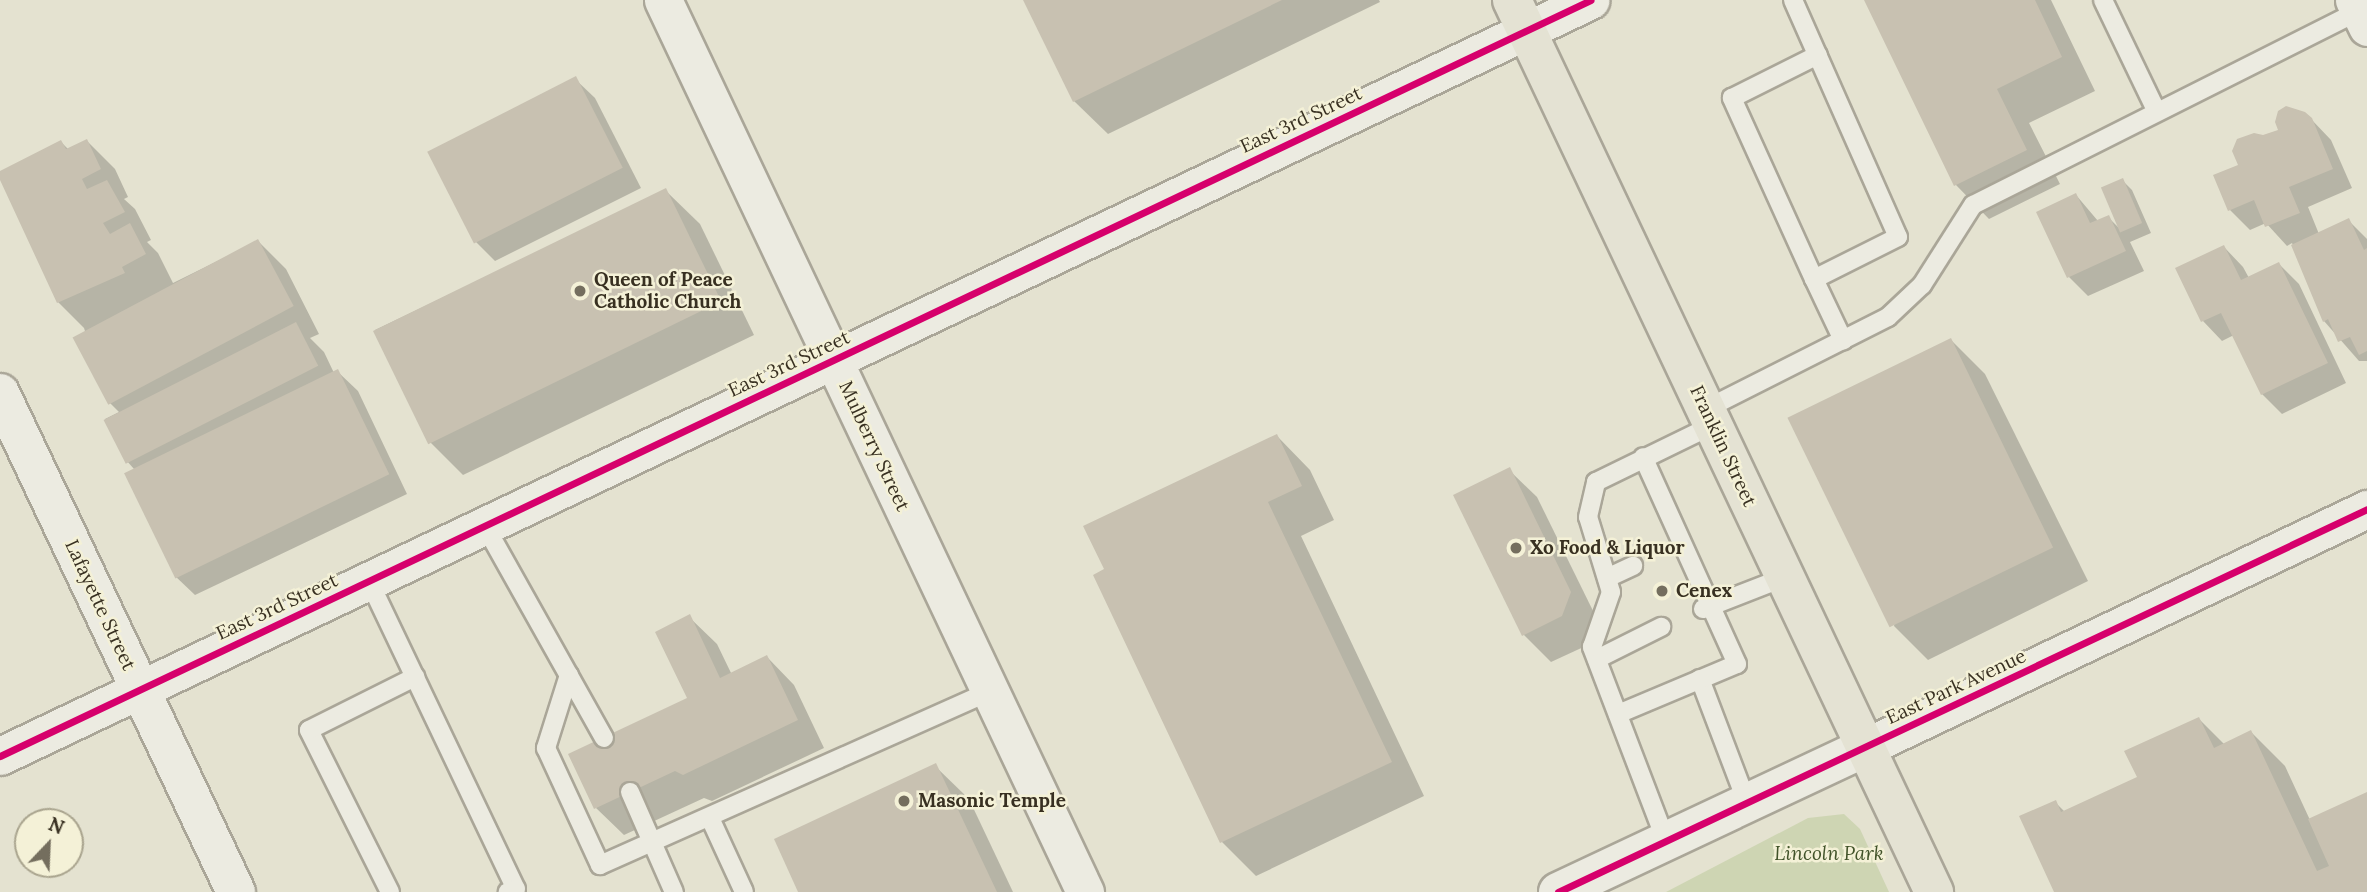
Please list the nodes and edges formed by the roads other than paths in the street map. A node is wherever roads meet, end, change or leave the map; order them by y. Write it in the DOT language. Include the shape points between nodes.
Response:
graph roads {
  1 [pos="663,0"];
  2 [pos="1591,0"];
  3 [pos="1793,0"];
  4 [pos="2104,0"];
  5 [pos="2360,13"];
  6 [pos="1519,15"];
  7 [pos="1818,55"];
  8 [pos="2157,112"];
  9 [pos="1814,279"];
  10 [pos="1843,340"];
  11 [pos="833,360"];
  12 [pos="0,393"];
  13 [pos="1710,417"];
  14 [pos="1643,457"];
  15 [pos="2367,509"];
  16 [pos="485,526"];
  17 [pos="1633,566"];
  18 [pos="1785,577"];
  19 [pos="1607,578"];
  20 [pos="369,580"];
  21 [pos="1707,607"];
  22 [pos="1661,627"];
  23 [pos="1597,659"];
  24 [pos="569,675"];
  25 [pos="415,677"];
  26 [pos="1700,679"];
  27 [pos="140,690"];
  28 [pos="990,691"];
  29 [pos="1618,714"];
  30 [pos="604,738"];
  31 [pos="1866,747"];
  32 [pos="0,756"];
  33 [pos="630,792"];
  34 [pos="1747,803"];
  35 [pos="710,818"];
  36 [pos="1666,841"];
  37 [pos="652,842"];
  38 [pos="514,891"];
  39 [pos="236,892"];
  40 [pos="390,892"];
  41 [pos="674,892"];
  42 [pos="744,892"];
  43 [pos="1085,892"];
  44 [pos="1558,892"];
  45 [pos="1934,892"];
  1 -- 11 [label="street, Mulberry Street"];
  2 -- 6 [label="street, East 3rd Street"];
  3 -- 7 [label="lane"];
  4 -- 8 [label="lane"];
  5 -- 8 [label="lane"];
  6 -- 11 [label="street, East 3rd Street"];
  6 -- 13 [label="main road, Franklin Street"];
  7 -- 9 [label="lane" via="1898,237"];
  7 -- 9 [label="lane" via="1732,98"];
  8 -- 10 [label="lane" via="1973,205 1922,285 1888,317"];
  9 -- 10 [label="lane"];
  10 -- 13 [label="lane"];
  11 -- 16 [label="street, East 3rd Street"];
  11 -- 28 [label="street, Mulberry Street"];
  12 -- 27 [label="street, Lafayette Street"];
  13 -- 14 [label="lane"];
  13 -- 18 [label="main road, Franklin Street"];
  14 -- 19 [label="lane" via="1596,482 1588,517"];
  14 -- 21 [label="lane"];
  15 -- 31 [label="street, East Park Avenue"];
  16 -- 20 [label="street, East 3rd Street"];
  16 -- 24 [label="lane"];
  17 -- 19 [label="lane"];
  18 -- 21 [label="lane"];
  18 -- 31 [label="main road, Franklin Street"];
  19 -- 23 [label="lane" via="1611,592 1592,647"];
  20 -- 25 [label="lane"];
  20 -- 27 [label="street, East 3rd Street"];
  21 -- 26 [label="lane" via="1737,664"];
  22 -- 23 [label="lane"];
  23 -- 29 [label="lane"];
  24 -- 30 [label="lane"];
  24 -- 37 [label="lane" via="546,748 600,865"];
  25 -- 38 [label="lane"];
  25 -- 40 [label="lane" via="309,730"];
  26 -- 29 [label="lane"];
  26 -- 34 [label="lane"];
  27 -- 32 [label="street, East 3rd Street"];
  27 -- 39 [label="street, Lafayette Street"];
  28 -- 35 [label="lane"];
  28 -- 43 [label="street, Mulberry Street"];
  29 -- 36 [label="lane"];
  31 -- 34 [label="street, East Park Avenue"];
  31 -- 45 [label="main road, Franklin Street"];
  33 -- 37 [label="lane"];
  34 -- 36 [label="street, East Park Avenue"];
  35 -- 37 [label="lane"];
  35 -- 42 [label="lane"];
  36 -- 44 [label="street, East Park Avenue"];
  37 -- 41 [label="lane"];
}
